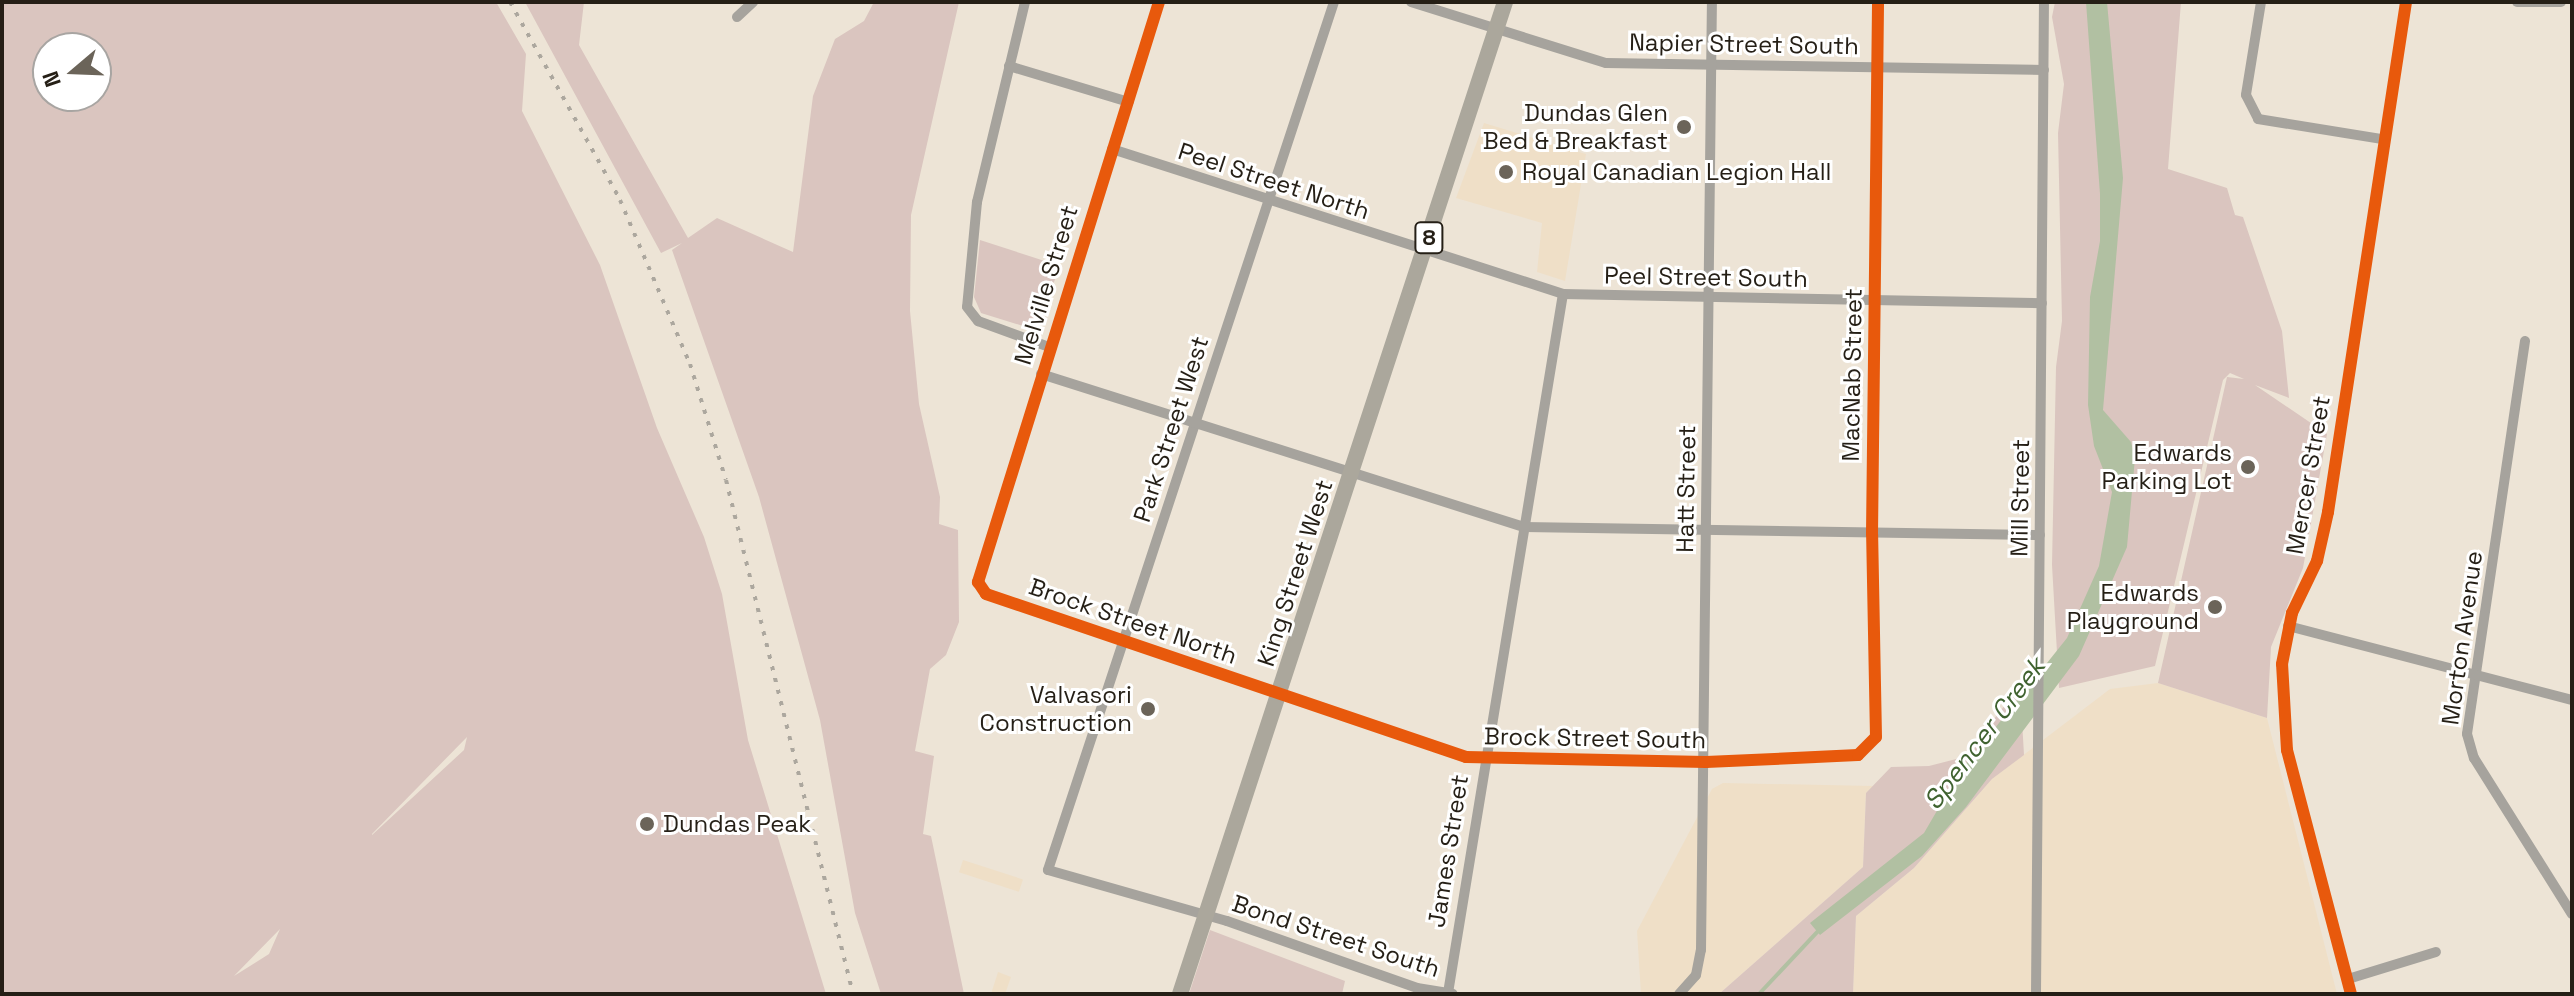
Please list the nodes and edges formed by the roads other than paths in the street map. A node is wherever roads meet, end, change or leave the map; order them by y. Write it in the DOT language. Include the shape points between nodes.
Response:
graph roads {
  1 [pos="753,2"];
  2 [pos="1025,2"];
  3 [pos="1159,2"];
  4 [pos="1334,2"];
  5 [pos="1411,2"];
  6 [pos="1505,2"];
  7 [pos="1712,2"];
  8 [pos="1878,2"];
  9 [pos="2044,2"];
  10 [pos="2261,2"];
  11 [pos="2406,2"];
  12 [pos="2517,2"];
  13 [pos="2561,2"];
  14 [pos="737,17"];
  15 [pos="1496,29"];
  16 [pos="1711,63"];
  17 [pos="1009,66"];
  18 [pos="1877,66"];
  19 [pos="2044,70"];
  20 [pos="1129,102"];
  21 [pos="2382,139"];
  22 [pos="1112,149"];
  23 [pos="1270,200"];
  24 [pos="1424,252"];
  25 [pos="1563,294"];
  26 [pos="1709,297"];
  27 [pos="1875,300"];
  28 [pos="2042,303"];
  29 [pos="2525,341"];
  30 [pos="1049,347"];
  31 [pos="1041,374"];
  32 [pos="1194,422"];
  33 [pos="1351,473"];
  34 [pos="1524,527"];
  35 [pos="1705,531"];
  36 [pos="1872,534"];
  37 [pos="2040,535"];
  38 [pos="978,582"];
  39 [pos="2288,626"];
  40 [pos="1123,642"];
  41 [pos="2478,677"];
  42 [pos="1279,695"];
  43 [pos="2572,700"];
  44 [pos="1871,748"];
  45 [pos="1484,761"];
  46 [pos="1706,762"];
  47 [pos="1048,870"];
  48 [pos="2572,914"];
  49 [pos="1207,915"];
  50 [pos="2436,952"];
  51 [pos="2348,979"];
  52 [pos="1180,994"];
  53 [pos="1450,994"];
  54 [pos="1679,994"];
  55 [pos="2036,994"];
  56 [pos="2351,994"];
  1 -- 14 [label="street"];
  2 -- 17 [label="street"];
  3 -- 20 [label="street, Melville Street"];
  4 -- 23 [label="street, Park Street West"];
  5 -- 15 [label="street, Napier Street South"];
  6 -- 15 [label="main road, King Street West / 8"];
  7 -- 16 [label="street, Hatt Street"];
  8 -- 18 [label="street, MacNab Street"];
  9 -- 19 [label="street, Mill Street"];
  10 -- 21 [label="street" via="2246,95 2258,119"];
  11 -- 21 [label="street, Mercer Street"];
  12 -- 13 [label="street"];
  15 -- 16 [label="street, Napier Street South" via="1606,63"];
  15 -- 24 [label="main road, King Street West / 8"];
  16 -- 18 [label="street, Napier Street South"];
  16 -- 26 [label="street, Hatt Street"];
  17 -- 20 [label="street"];
  17 -- 30 [label="street" via="977,202 967,307 978,321"];
  18 -- 19 [label="street, Napier Street South"];
  18 -- 27 [label="street, MacNab Street"];
  19 -- 28 [label="street, Mill Street"];
  20 -- 22 [label="street, Melville Street"];
  21 -- 39 [label="street, Mercer Street" via="2328,512 2317,561"];
  22 -- 23 [label="street, Peel Street North"];
  22 -- 30 [label="street, Melville Street"];
  23 -- 24 [label="street, Peel Street North"];
  23 -- 32 [label="street, Park Street West"];
  24 -- 25 [label="street, Peel Street South"];
  24 -- 33 [label="main road, King Street West / 8"];
  25 -- 26 [label="street, Peel Street South"];
  25 -- 34 [label="street, James Street"];
  26 -- 27 [label="street, Peel Street South"];
  26 -- 35 [label="street, Hatt Street"];
  27 -- 28 [label="street, Peel Street South"];
  27 -- 36 [label="street, MacNab Street"];
  28 -- 37 [label="street, Mill Street"];
  29 -- 41 [label="street, Morton Avenue"];
  30 -- 31 [label="street, Melville Street"];
  31 -- 32 [label="street"];
  31 -- 38 [label="street, Melville Street"];
  32 -- 33 [label="street"];
  32 -- 40 [label="street, Park Street West"];
  33 -- 34 [label="street"];
  33 -- 42 [label="main road, King Street West / 8"];
  34 -- 35 [label="street"];
  34 -- 45 [label="street, James Street"];
  35 -- 36 [label="street"];
  35 -- 46 [label="street, Hatt Street"];
  36 -- 37 [label="street"];
  36 -- 44 [label="street, MacNab Street" via="1876,737"];
  37 -- 55 [label="street, Mill Street"];
  38 -- 40 [label="street, Brock Street North" via="986,594"];
  39 -- 41 [label="street"];
  39 -- 51 [label="street, Mercer Street" via="2280,706 2287,750"];
  40 -- 42 [label="street, Brock Street North"];
  40 -- 47 [label="street, Park Street West"];
  41 -- 43 [label="street"];
  41 -- 48 [label="street, Morton Avenue" via="2467,734 2474,758"];
  42 -- 45 [label="street, Brock Street South"];
  42 -- 49 [label="main road, King Street West / 8"];
  44 -- 46 [label="street, Brock Street South" via="1858,755"];
  45 -- 46 [label="street, Brock Street South"];
  45 -- 53 [label="street, James Street"];
  46 -- 54 [label="street, Hatt Street" via="1701,950 1696,975"];
  47 -- 49 [label="street, Bond Street South"];
  49 -- 52 [label="main road, King Street West / 8"];
  49 -- 53 [label="street, Bond Street South" via="1370,974"];
  50 -- 51 [label="street"];
  51 -- 56 [label="street, Mercer Street"];
}
